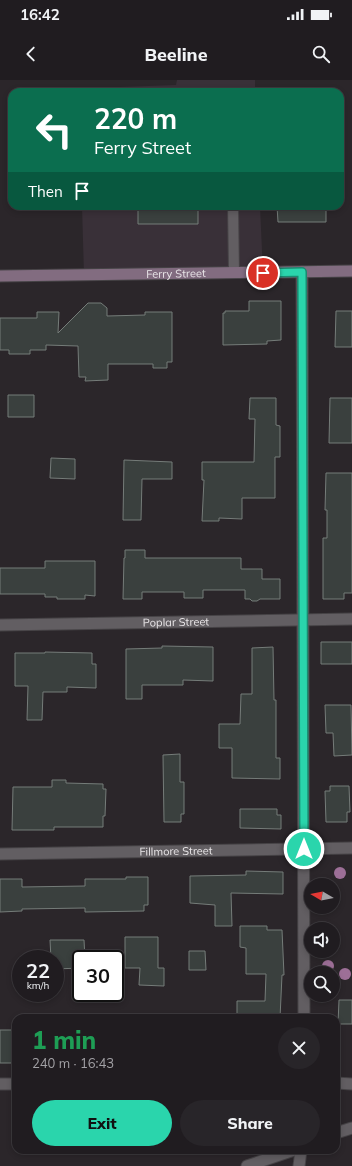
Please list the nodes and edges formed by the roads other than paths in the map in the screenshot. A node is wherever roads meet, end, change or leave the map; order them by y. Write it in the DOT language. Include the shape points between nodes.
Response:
graph roads {
  1 [pos="233,210"];
  2 [pos="302,272"];
  3 [pos="352,272"];
  4 [pos="234,273"];
  5 [pos="0,276"];
  6 [pos="352,619"];
  7 [pos="303,620"];
  8 [pos="0,625"];
  9 [pos="352,848"];
  10 [pos="304,849"];
  11 [pos="0,854"];
  12 [pos="304,1014"];
  13 [pos="340,1083"];
  14 [pos="0,1084"];
  15 [pos="12,1084"];
  16 [pos="352,1084"];
  17 [pos="352,1128"];
  18 [pos="340,1132"];
  19 [pos="282,1154"];
  20 [pos="300,1154"];
  21 [pos="247,1166"];
  22 [pos="299,1166"];
  1 -- 4 [label="lane"];
  2 -- 3 [label="main road, Ferry Street"];
  2 -- 4 [label="main road, Ferry Street"];
  2 -- 7 [label="street"];
  4 -- 5 [label="main road, Ferry Street"];
  6 -- 7 [label="street, Poplar Street"];
  7 -- 8 [label="street, Poplar Street"];
  7 -- 10 [label="street"];
  9 -- 10 [label="street, Fillmore Street"];
  10 -- 11 [label="street, Fillmore Street"];
  10 -- 12 [label="street"];
  13 -- 16 [label="street"];
  14 -- 15 [label="street"];
  17 -- 18 [label="street"];
  19 -- 21 [label="street"];
  20 -- 22 [label="street"];
}
